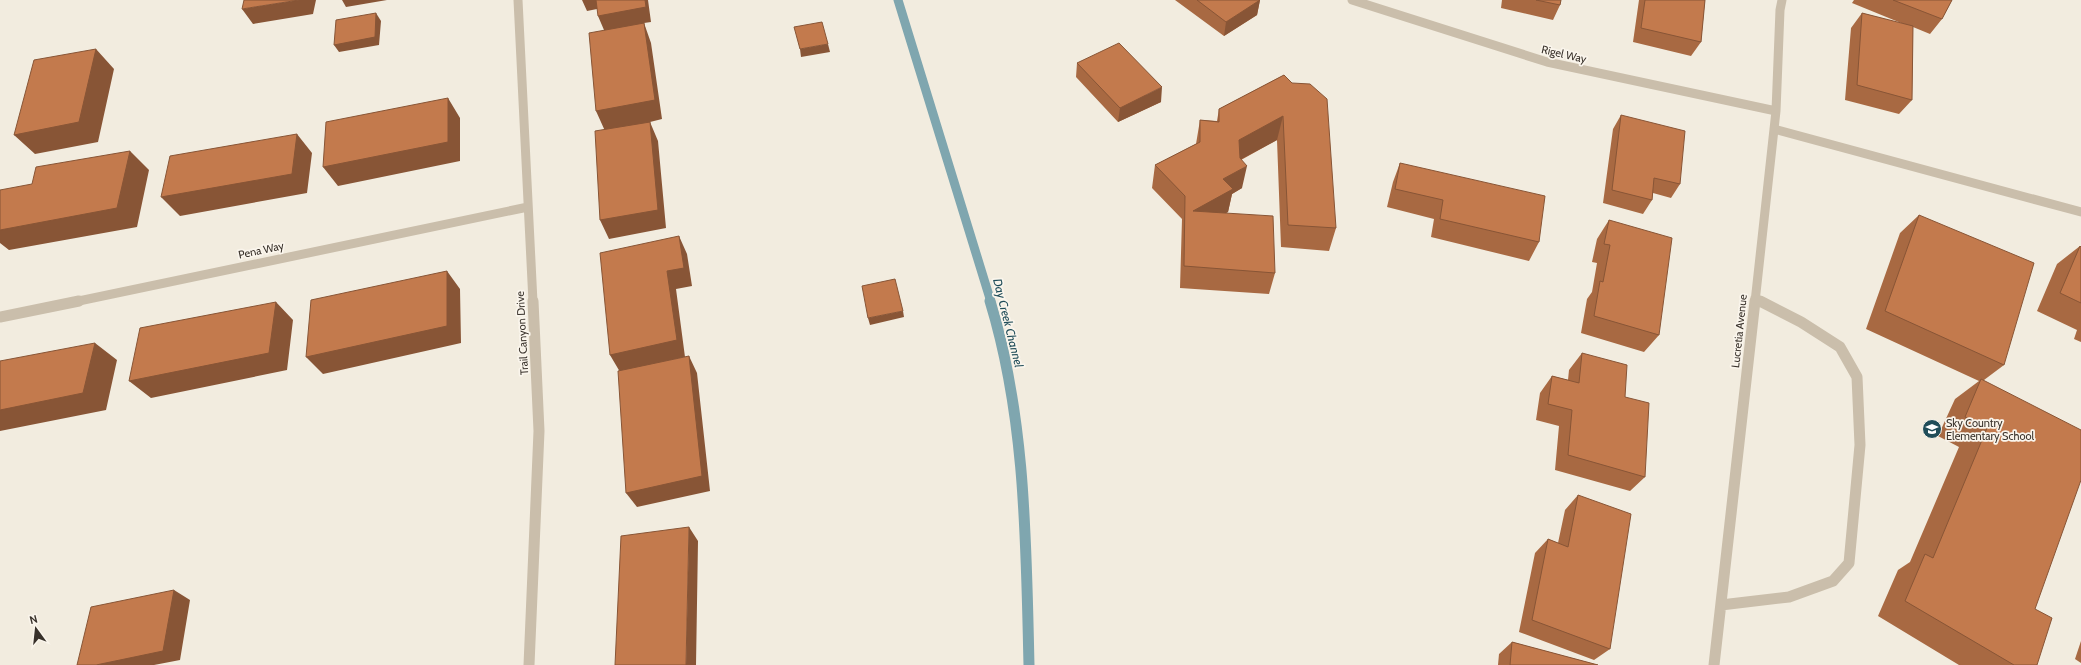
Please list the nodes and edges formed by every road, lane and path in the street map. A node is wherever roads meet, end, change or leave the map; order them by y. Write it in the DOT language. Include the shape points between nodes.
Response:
graph roads {
  1 [pos="518,0"];
  2 [pos="1352,0"];
  3 [pos="1782,0"];
  4 [pos="1776,111"];
  5 [pos="1774,130"];
  6 [pos="528,207"];
  7 [pos="2081,212"];
  8 [pos="1755,298"];
  9 [pos="0,317"];
  10 [pos="1721,605"];
  11 [pos="529,665"];
  12 [pos="1714,665"];
  1 -- 6 [label="street, Trail Canyon Drive"];
  2 -- 4 [label="street, Rigel Way" via="1547,62"];
  3 -- 4 [label="street, Lucretia Avenue"];
  4 -- 5 [label="street, Lucretia Avenue"];
  5 -- 7 [label="street"];
  5 -- 8 [label="street, Lucretia Avenue"];
  6 -- 9 [label="street, Pena Way"];
  6 -- 11 [label="street, Trail Canyon Drive" via="539,431"];
  8 -- 10 [label="street, Lucretia Avenue"];
  8 -- 10 [label="street" via="1801,322 1840,347 1857,377 1860,445 1849,563 1833,581 1789,597"];
  10 -- 12 [label="street, Lucretia Avenue"];
}
